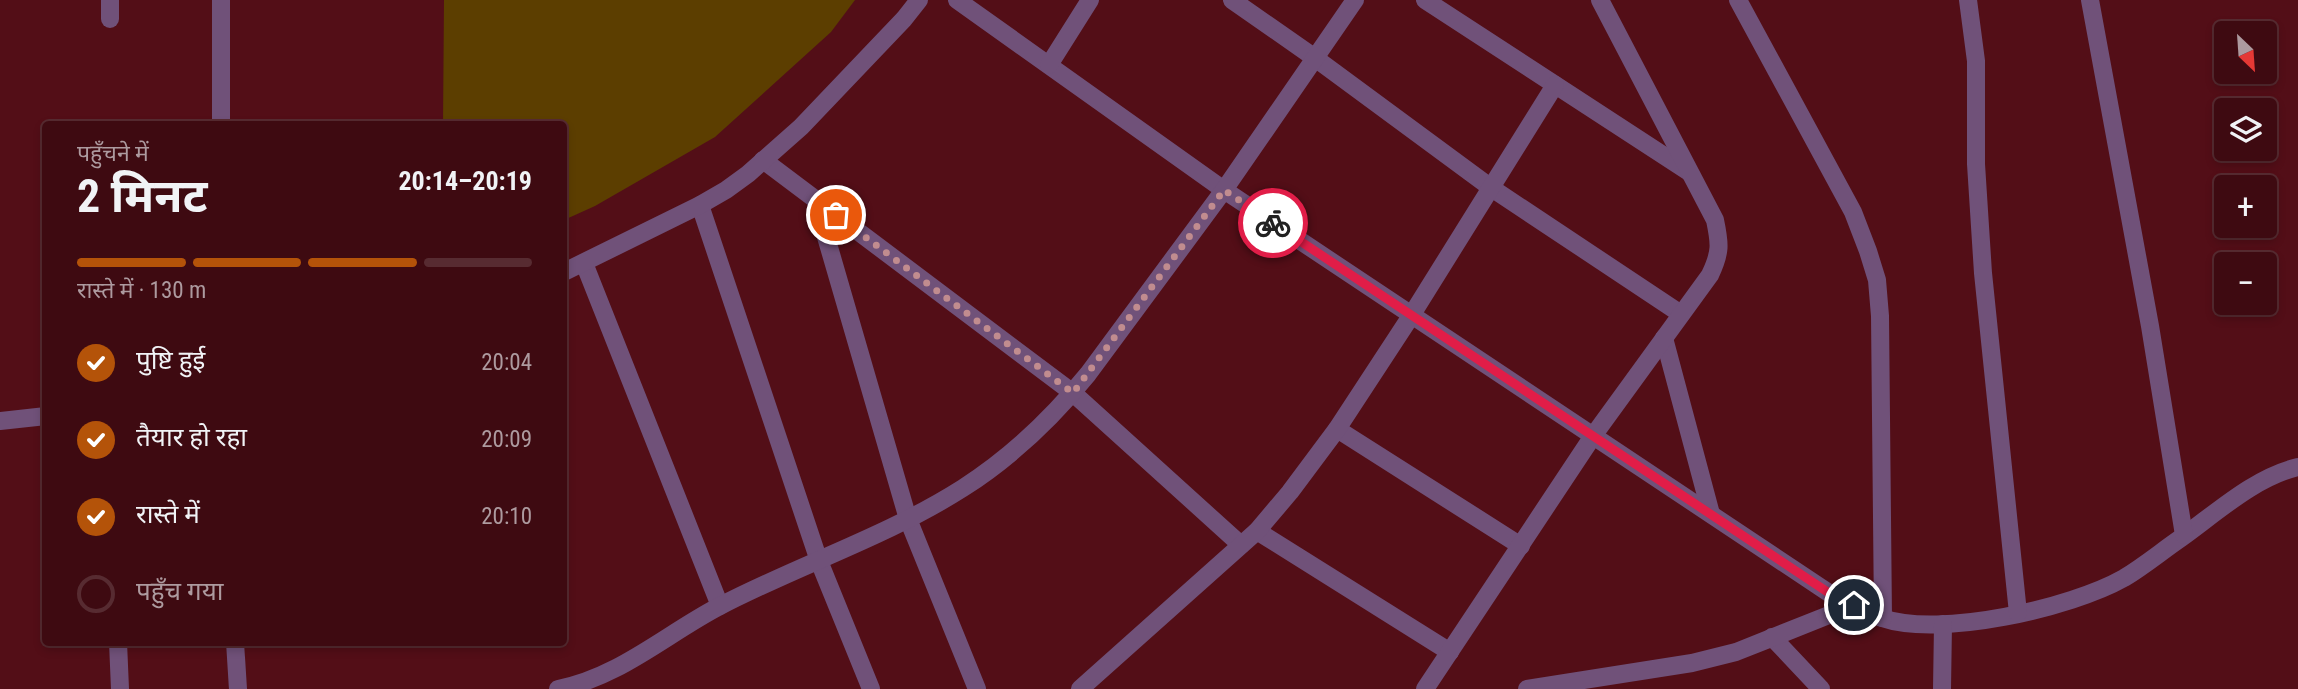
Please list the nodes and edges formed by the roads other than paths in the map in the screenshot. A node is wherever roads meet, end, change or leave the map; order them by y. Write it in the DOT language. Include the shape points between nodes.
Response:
graph roads {
  1 [pos="110,0"];
  2 [pos="221,0"];
  3 [pos="919,0"];
  4 [pos="957,0"];
  5 [pos="1090,0"];
  6 [pos="1232,0"];
  7 [pos="1355,0"];
  8 [pos="1425,0"];
  9 [pos="1600,0"];
  10 [pos="1738,0"];
  11 [pos="1968,0"];
  12 [pos="2090,0"];
  13 [pos="110,19"];
  14 [pos="1315,58"];
  15 [pos="1049,65"];
  16 [pos="1556,85"];
  17 [pos="221,121"];
  18 [pos="763,160"];
  19 [pos="1690,173"];
  20 [pos="1490,187"];
  21 [pos="1224,190"];
  22 [pos="815,199"];
  23 [pos="700,205"];
  24 [pos="584,262"];
  25 [pos="567,270"];
  26 [pos="1681,314"];
  27 [pos="1411,316"];
  28 [pos="1664,338"];
  29 [pos="1073,393"];
  30 [pos="42,416"];
  31 [pos="0,421"];
  32 [pos="1336,429"];
  33 [pos="1593,436"];
  34 [pos="2298,467"];
  35 [pos="1711,514"];
  36 [pos="908,519"];
  37 [pos="1257,531"];
  38 [pos="2184,535"];
  39 [pos="1241,545"];
  40 [pos="1521,546"];
  41 [pos="818,561"];
  42 [pos="1854,605"];
  43 [pos="720,606"];
  44 [pos="2018,613"];
  45 [pos="1883,618"];
  46 [pos="1943,624"];
  47 [pos="1772,637"];
  48 [pos="118,646"];
  49 [pos="235,646"];
  50 [pos="1450,652"];
  51 [pos="1613,682"];
  52 [pos="120,689"];
  53 [pos="238,689"];
  54 [pos="558,689"];
  55 [pos="871,689"];
  56 [pos="977,689"];
  57 [pos="1080,689"];
  58 [pos="1425,689"];
  59 [pos="1527,689"];
  60 [pos="1821,689"];
  61 [pos="1942,689"];
  1 -- 13 [label="street"];
  2 -- 17 [label="street"];
  3 -- 18 [label="street" via="801,127"];
  4 -- 15 [label="street"];
  5 -- 15 [label="street"];
  6 -- 14 [label="street"];
  7 -- 14 [label="street"];
  8 -- 16 [label="street"];
  9 -- 19 [label="street"];
  10 -- 45 [label="street" via="1853,212 1877,280"];
  11 -- 44 [label="street" via="1976,61 1983,273"];
  12 -- 38 [label="street"];
  14 -- 20 [label="street"];
  14 -- 21 [label="street"];
  15 -- 21 [label="street"];
  16 -- 19 [label="street"];
  16 -- 20 [label="street"];
  18 -- 22 [label="street"];
  18 -- 23 [label="street"];
  19 -- 26 [label="street" via="1715,220 1720,245 1710,275"];
  20 -- 26 [label="street"];
  20 -- 27 [label="street"];
  21 -- 27 [label="street"];
  21 -- 29 [label="street"];
  22 -- 29 [label="street"];
  22 -- 36 [label="street"];
  23 -- 24 [label="street"];
  23 -- 41 [label="street"];
  24 -- 25 [label="street"];
  24 -- 43 [label="street"];
  26 -- 28 [label="street"];
  27 -- 32 [label="street"];
  27 -- 33 [label="street"];
  28 -- 33 [label="street"];
  28 -- 35 [label="street"];
  29 -- 36 [label="street" via="986,472"];
  29 -- 39 [label="street"];
  30 -- 31 [label="street"];
  32 -- 37 [label="street"];
  32 -- 40 [label="street"];
  33 -- 35 [label="street"];
  33 -- 40 [label="street"];
  34 -- 38 [label="street" via="2261,481"];
  35 -- 42 [label="street"];
  36 -- 41 [label="street"];
  36 -- 56 [label="street"];
  37 -- 39 [label="street"];
  37 -- 50 [label="street"];
  38 -- 44 [label="street" via="2102,588"];
  39 -- 57 [label="street"];
  40 -- 50 [label="street"];
  41 -- 43 [label="street"];
  41 -- 55 [label="street"];
  42 -- 45 [label="street"];
  42 -- 47 [label="street"];
  43 -- 54 [label="street" via="621,667"];
  44 -- 46 [label="street"];
  45 -- 46 [label="street" via="1917,625"];
  46 -- 61 [label="street"];
  47 -- 51 [label="street" via="1736,652"];
  47 -- 60 [label="street"];
  48 -- 52 [label="street"];
  49 -- 53 [label="street"];
  50 -- 58 [label="street"];
  51 -- 59 [label="street"];
}
